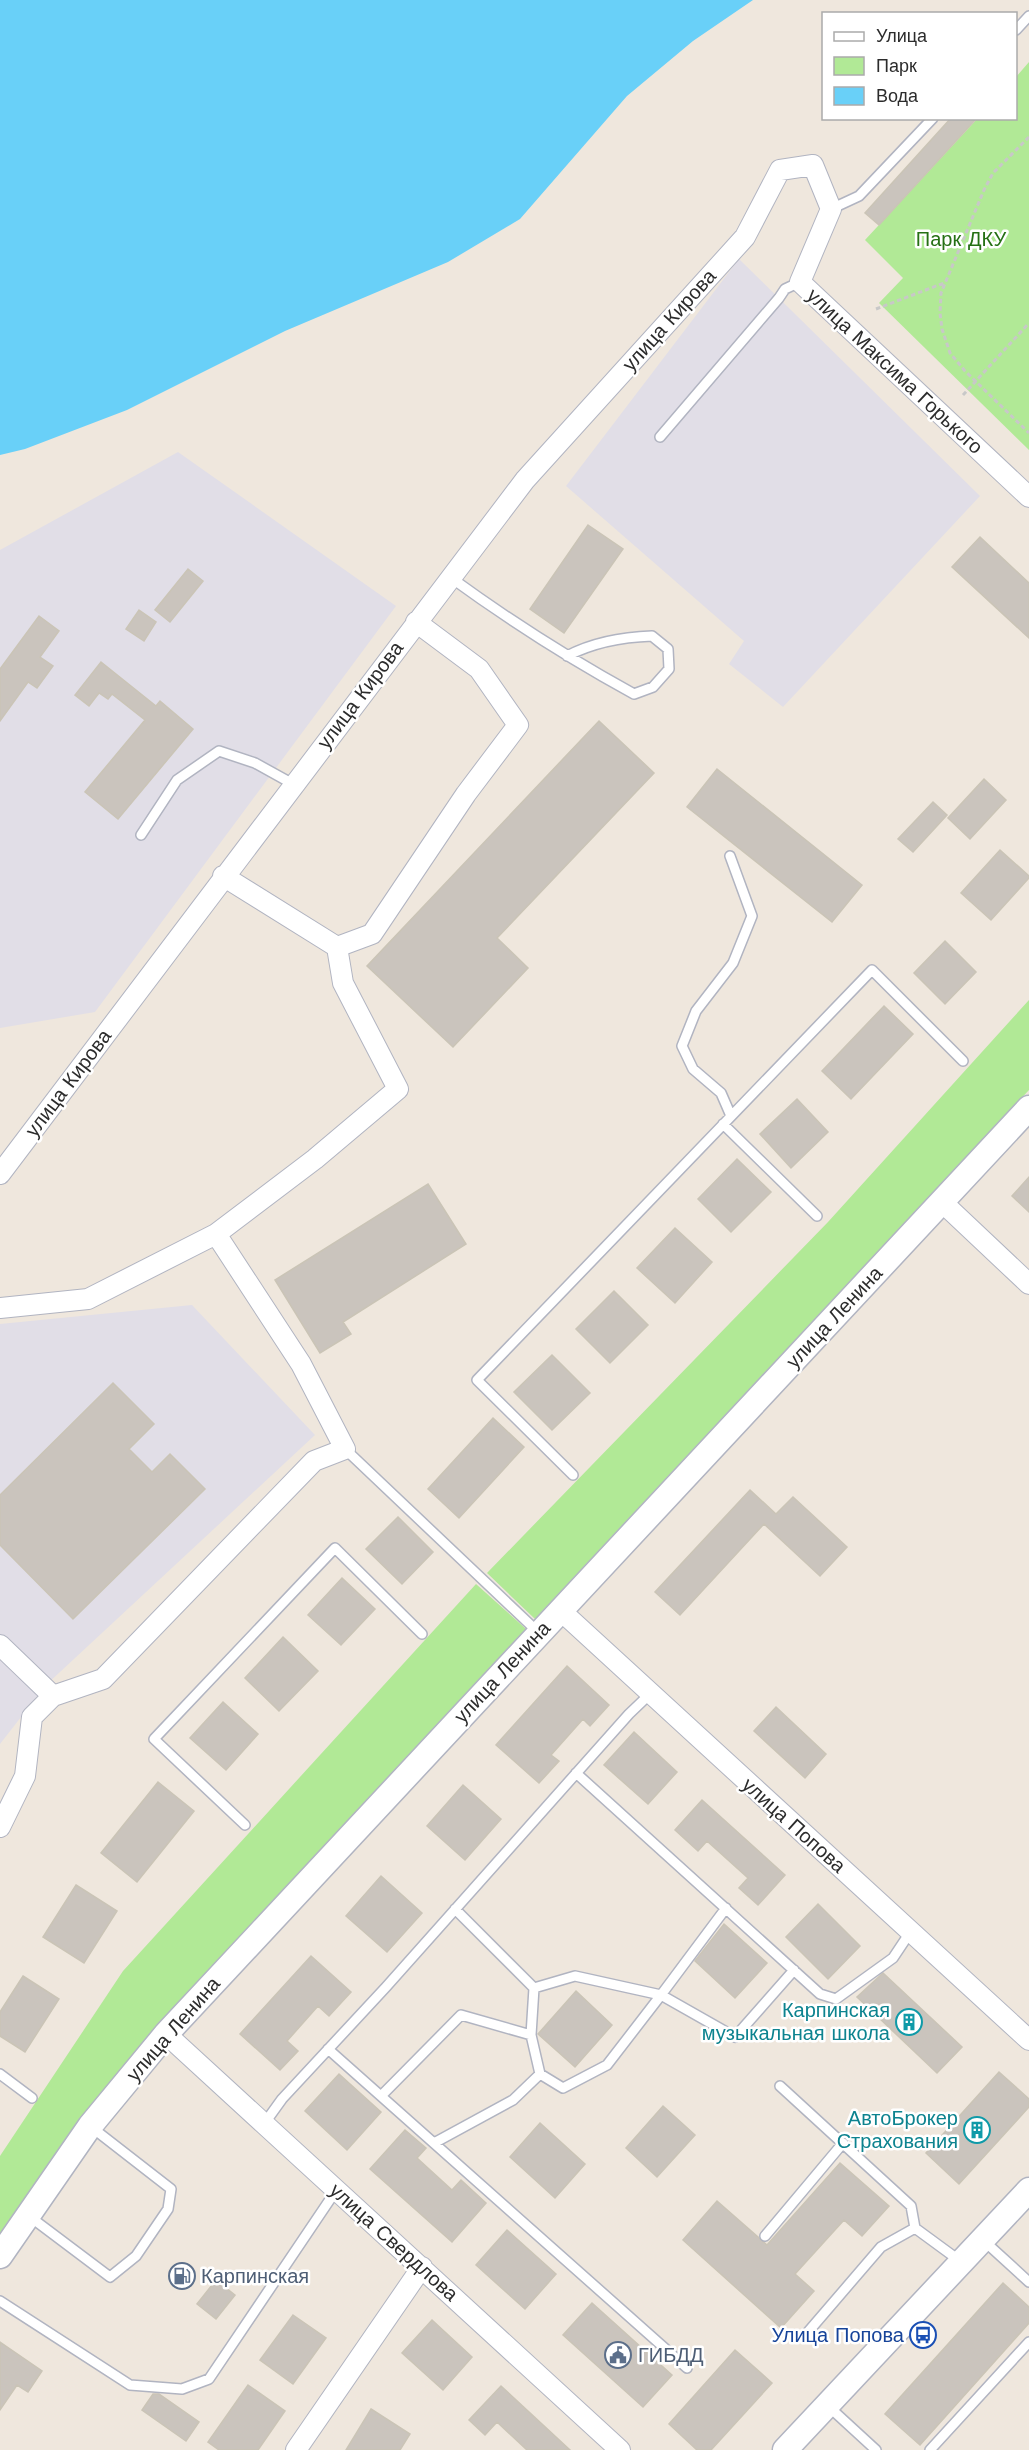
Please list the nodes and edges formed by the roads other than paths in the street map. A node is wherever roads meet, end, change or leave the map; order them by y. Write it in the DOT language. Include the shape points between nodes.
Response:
graph roads {
  1 [pos="1029,16"];
  2 [pos="1017,29"];
  3 [pos="931,120"];
  4 [pos="831,208"];
  5 [pos="800,282"];
  6 [pos="660,436"];
  7 [pos="1029,497"];
  8 [pos="450,577"];
  9 [pos="416,622"];
  10 [pos="567,656"];
  11 [pos="293,784"];
  12 [pos="141,836"];
  13 [pos="729,856"];
  14 [pos="223,876"];
  15 [pos="337,947"];
  16 [pos="963,1061"];
  17 [pos="1029,1108"];
  18 [pos="731,1116"];
  19 [pos="723,1124"];
  20 [pos="0,1174"];
  21 [pos="942,1202"];
  22 [pos="817,1216"];
  23 [pos="216,1234"];
  24 [pos="1029,1284"];
  25 [pos="0,1308"];
  26 [pos="345,1449"];
  27 [pos="573,1475"];
  28 [pos="560,1610"];
  29 [pos="539,1633"];
  30 [pos="422,1634"];
  31 [pos="0,1646"];
  32 [pos="651,1693"];
  33 [pos="53,1696"];
  34 [pos="576,1773"];
  35 [pos="245,1825"];
  36 [pos="0,1827"];
  37 [pos="726,1908"];
  38 [pos="456,1909"];
  39 [pos="911,1931"];
  40 [pos="794,1970"];
  41 [pos="534,1988"];
  42 [pos="661,1995"];
  43 [pos="166,2034"];
  44 [pos="531,2035"];
  45 [pos="1029,2040"];
  46 [pos="328,2049"];
  47 [pos="0,2074"];
  48 [pos="540,2074"];
  49 [pos="780,2085"];
  50 [pos="381,2096"];
  51 [pos="32,2098"];
  52 [pos="264,2124"];
  53 [pos="90,2126"];
  54 [pos="434,2143"];
  55 [pos="843,2143"];
  56 [pos="337,2190"];
  57 [pos="1029,2190"];
  58 [pos="29,2216"];
  59 [pos="915,2228"];
  60 [pos="765,2236"];
  61 [pos="982,2240"];
  62 [pos="0,2256"];
  63 [pos="962,2262"];
  64 [pos="422,2267"];
  65 [pos="1029,2283"];
  66 [pos="0,2301"];
  67 [pos="808,2331"];
  68 [pos="1029,2342"];
  69 [pos="687,2368"];
  70 [pos="827,2405"];
  71 [pos="296,2450"];
  72 [pos="620,2450"];
  73 [pos="785,2450"];
  74 [pos="876,2450"];
  75 [pos="930,2450"];
  1 -- 2 [label="lane"];
  3 -- 4 [label="lane" via="859,196"];
  4 -- 5 [label="street, улица Максима Горького"];
  4 -- 8 [label="street, улица Кирова" via="813,165 780,170 745,237 525,480"];
  5 -- 6 [label="lane" via="785,289"];
  5 -- 7 [label="street, улица Максима Горького"];
  8 -- 9 [label="street, улица Кирова"];
  8 -- 10 [label="lane" via="508,619 585,667 634,694 653,687 669,669 668,649 652,636 600,642 584,647"];
  9 -- 11 [label="street, улица Кирова"];
  9 -- 15 [label="street" via="479,669 518,725 466,794 372,934"];
  11 -- 12 [label="lane" via="255,763 219,751 177,780"];
  11 -- 14 [label="street, улица Кирова"];
  13 -- 18 [label="lane" via="752,916 733,963 696,1011 682,1047 693,1069 721,1094"];
  14 -- 15 [label="street"];
  14 -- 20 [label="street, улица Кирова"];
  15 -- 23 [label="street" via="343,983 398,1089 315,1159"];
  16 -- 18 [label="lane" via="872,970"];
  17 -- 21 [label="street, улица Ленина"];
  18 -- 19 [label="lane"];
  19 -- 22 [label="lane"];
  19 -- 27 [label="lane" via="477,1380"];
  21 -- 24 [label="street"];
  21 -- 28 [label="street, улица Ленина"];
  23 -- 25 [label="street" via="88,1299"];
  23 -- 26 [label="street" via="300,1364"];
  26 -- 29 [label="lane"];
  26 -- 33 [label="street" via="314,1461 103,1679"];
  28 -- 29 [label="street, улица Ленина"];
  28 -- 32 [label="street, улица Попова"];
  29 -- 43 [label="street, улица Ленина"];
  30 -- 35 [label="lane" via="335,1548 154,1739"];
  31 -- 33 [label="street"];
  32 -- 34 [label="lane"];
  32 -- 39 [label="street, улица Попова"];
  33 -- 36 [label="street" via="32,1717 25,1776"];
  34 -- 37 [label="lane"];
  34 -- 38 [label="lane"];
  37 -- 40 [label="lane"];
  37 -- 42 [label="lane"];
  38 -- 41 [label="lane"];
  38 -- 46 [label="lane"];
  39 -- 40 [label="lane" via="893,1958 836,2000 820,1994"];
  39 -- 45 [label="street, улица Попова"];
  40 -- 42 [label="lane" via="735,2037"];
  41 -- 42 [label="lane" via="575,1976"];
  41 -- 44 [label="lane"];
  42 -- 48 [label="lane" via="607,2065 563,2088"];
  43 -- 52 [label="street, улица Свердлова"];
  43 -- 53 [label="street, улица Ленина"];
  44 -- 48 [label="lane"];
  44 -- 50 [label="lane" via="461,2015"];
  46 -- 50 [label="lane"];
  46 -- 52 [label="lane"];
  47 -- 51 [label="lane"];
  48 -- 54 [label="lane" via="513,2100"];
  49 -- 55 [label="lane"];
  50 -- 54 [label="lane"];
  52 -- 56 [label="street, улица Свердлова"];
  53 -- 58 [label="street, улица Ленина"];
  53 -- 58 [label="lane" via="171,2189 168,2209 136,2256 110,2277"];
  54 -- 69 [label="lane"];
  55 -- 59 [label="lane" via="911,2206"];
  55 -- 60 [label="lane"];
  56 -- 64 [label="street, улица Свердлова"];
  56 -- 66 [label="lane" via="209,2379 182,2389 130,2385"];
  57 -- 61 [label="street"];
  58 -- 62 [label="street, улица Ленина"];
  59 -- 63 [label="lane"];
  59 -- 67 [label="lane" via="881,2247"];
  61 -- 63 [label="street"];
  61 -- 65 [label="lane"];
  63 -- 70 [label="street"];
  64 -- 71 [label="street"];
  64 -- 72 [label="street, улица Свердлова"];
  68 -- 75 [label="lane"];
  70 -- 73 [label="street"];
  70 -- 74 [label="lane"];
}
